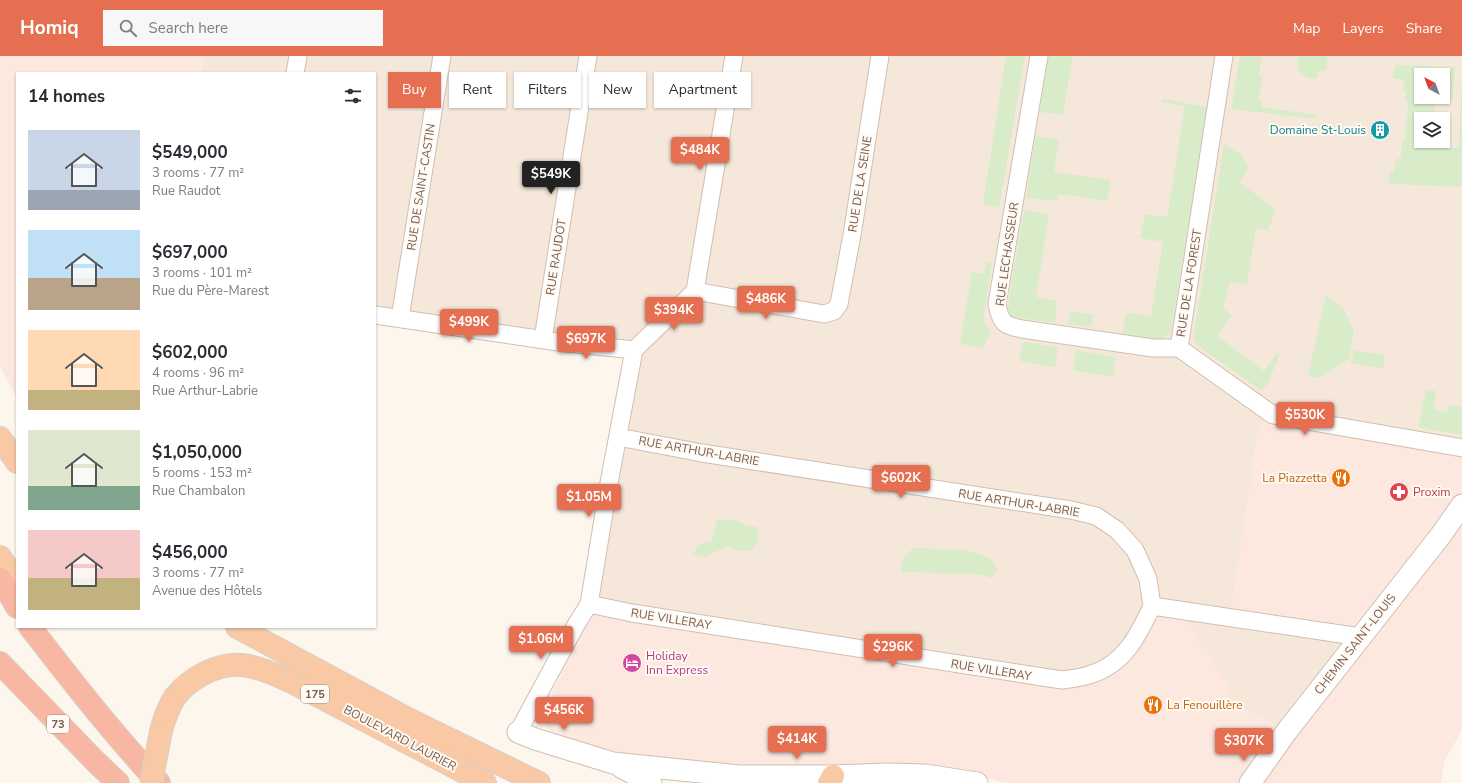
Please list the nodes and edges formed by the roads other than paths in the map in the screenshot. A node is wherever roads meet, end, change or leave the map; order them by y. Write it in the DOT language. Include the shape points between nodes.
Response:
graph roads {
  1 [pos="298,56"];
  2 [pos="442,56"];
  3 [pos="588,56"];
  4 [pos="734,56"];
  5 [pos="880,56"];
  6 [pos="1038,56"];
  7 [pos="1224,56"];
  8 [pos="295,72"];
  9 [pos="695,292"];
  10 [pos="376,314"];
  11 [pos="400,318"];
  12 [pos="543,339"];
  13 [pos="1179,348"];
  14 [pos="634,350"];
  15 [pos="618,437"];
  16 [pos="0,438"];
  17 [pos="1462,448"];
  18 [pos="16,461"];
  19 [pos="1462,505"];
  20 [pos="0,557"];
  21 [pos="16,576"];
  22 [pos="0,579"];
  23 [pos="589,604"];
  24 [pos="16,605"];
  25 [pos="1152,606"];
  26 [pos="31,628"];
  27 [pos="233,628"];
  28 [pos="239,628"];
  29 [pos="1360,637"];
  30 [pos="272,646"];
  31 [pos="0,663"];
  32 [pos="518,732"];
  33 [pos="1266,760"];
  34 [pos="613,763"];
  35 [pos="831,779"];
  36 [pos="118,783"];
  37 [pos="151,783"];
  38 [pos="159,783"];
  39 [pos="485,783"];
  40 [pos="538,783"];
  41 [pos="651,783"];
  42 [pos="977,783"];
  43 [pos="1250,783"];
  44 [pos="1262,783"];
  1 -- 8 [label="street"];
  2 -- 11 [label="street, RUE DE SAINT-CASTIN"];
  3 -- 12 [label="street, RUE RAUDOT"];
  4 -- 9 [label="street"];
  5 -- 9 [label="street, RUE DE LA SEINE" via="852,235 839,304 834,311 824,314"];
  6 -- 13 [label="street, RUE LECHASSEUR" via="997,304 1000,318 1009,326 1022,329 1153,348"];
  7 -- 13 [label="street, RUE DE LA FOREST"];
  9 -- 14 [label="street"];
  10 -- 11 [label="street"];
  11 -- 12 [label="street"];
  12 -- 14 [label="street"];
  13 -- 17 [label="street, RUE DE LA FOREST" via="1273,416"];
  14 -- 15 [label="street"];
  15 -- 23 [label="street"];
  15 -- 25 [label="street, RUE ARTHUR-LABRIE" via="702,453 1096,516 1117,530 1135,550 1148,579"];
  16 -- 18 [label="highway"];
  19 -- 29 [label="street, CHEMIN SAINT-LOUIS"];
  20 -- 21 [label="highway"];
  22 -- 24 [label="highway"];
  23 -- 25 [label="street, RUE VILLERAY" via="632,613 1062,680 1090,675 1114,663 1128,650"];
  23 -- 32 [label="street"];
  25 -- 29 [label="street"];
  26 -- 38 [label="highway" via="74,684"];
  27 -- 30 [label="highway"];
  28 -- 30 [label="highway"];
  29 -- 33 [label="street, CHEMIN SAINT-LOUIS"];
  30 -- 40 [label="highway, BOULEVARD LAURIER / 175" via="408,719"];
  31 -- 36 [label="highway, 73"];
  32 -- 34 [label="street"];
  33 -- 43 [label="street, CHEMIN SAINT-LOUIS"];
  33 -- 44 [label="street"];
  34 -- 35 [label="street" via="739,776"];
  34 -- 41 [label="street"];
  35 -- 42 [label="street" via="887,774 925,775"];
  37 -- 39 [label="highway, BOULEVARD LAURIER / 175, bridge" via="164,718 175,698 191,681 210,671 224,666 241,665 258,668 292,682"];
}
